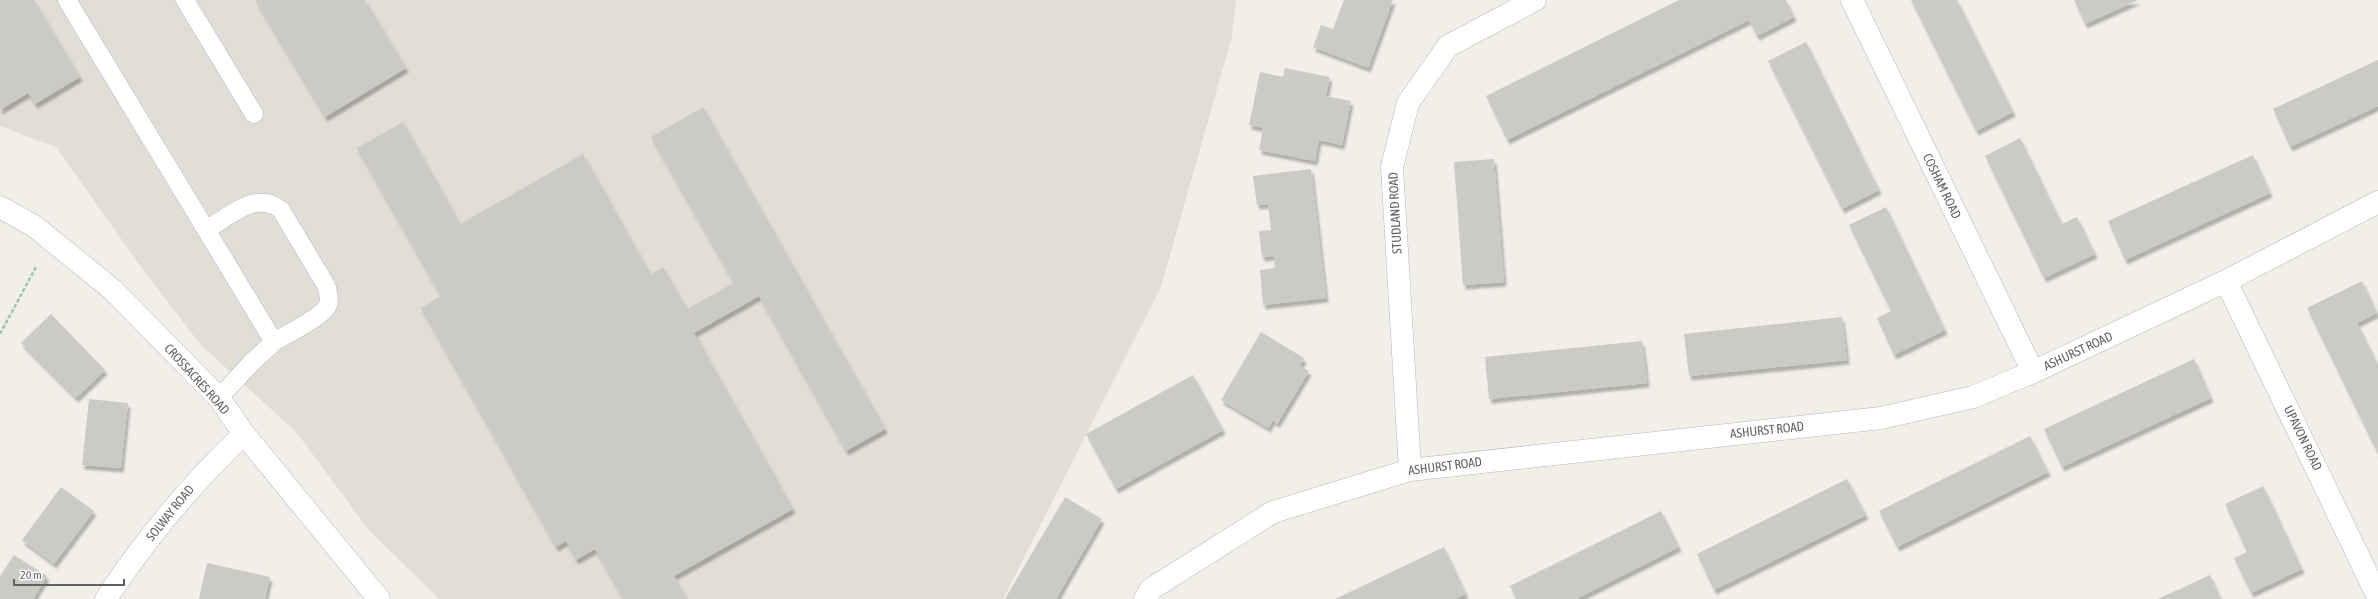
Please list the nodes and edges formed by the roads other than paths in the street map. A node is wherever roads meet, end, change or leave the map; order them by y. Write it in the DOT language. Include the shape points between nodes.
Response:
graph roads {
  1 [pos="67,0"];
  2 [pos="185,0"];
  3 [pos="1535,0"];
  4 [pos="1852,0"];
  5 [pos="254,114"];
  6 [pos="2378,202"];
  7 [pos="0,208"];
  8 [pos="206,230"];
  9 [pos="2226,281"];
  10 [pos="274,342"];
  11 [pos="2033,372"];
  12 [pos="219,398"];
  13 [pos="244,434"];
  14 [pos="1410,470"];
  15 [pos="2372,564"];
  16 [pos="2378,597"];
  17 [pos="106,599"];
  18 [pos="379,599"];
  19 [pos="1145,599"];
  1 -- 8 [label="lane"];
  2 -- 5 [label="lane"];
  3 -- 14 [label="street, STUDLAND ROAD" via="1448,46 1408,104 1392,167"];
  4 -- 11 [label="street, COSHAM ROAD"];
  6 -- 9 [label="street, ASHURST ROAD"];
  7 -- 12 [label="street, CROSSACRES ROAD" via="34,226 113,290"];
  8 -- 10 [label="lane"];
  8 -- 10 [label="lane" via="250,204 262,201 272,203 285,216 327,287 329,298 327,307 320,314"];
  9 -- 11 [label="street, ASHURST ROAD"];
  9 -- 15 [label="street, UPAVON ROAD"];
  10 -- 12 [label="lane"];
  11 -- 14 [label="street, ASHURST ROAD" via="1973,397 1881,418"];
  12 -- 13 [label="street, CROSSACRES ROAD"];
  13 -- 17 [label="street, SOLWAY ROAD" via="204,472 131,560"];
  13 -- 18 [label="street, CROSSACRES ROAD"];
  14 -- 19 [label="street, ASHURST ROAD" via="1273,512 1151,590"];
  15 -- 16 [label="street, UPAVON ROAD"];
}
